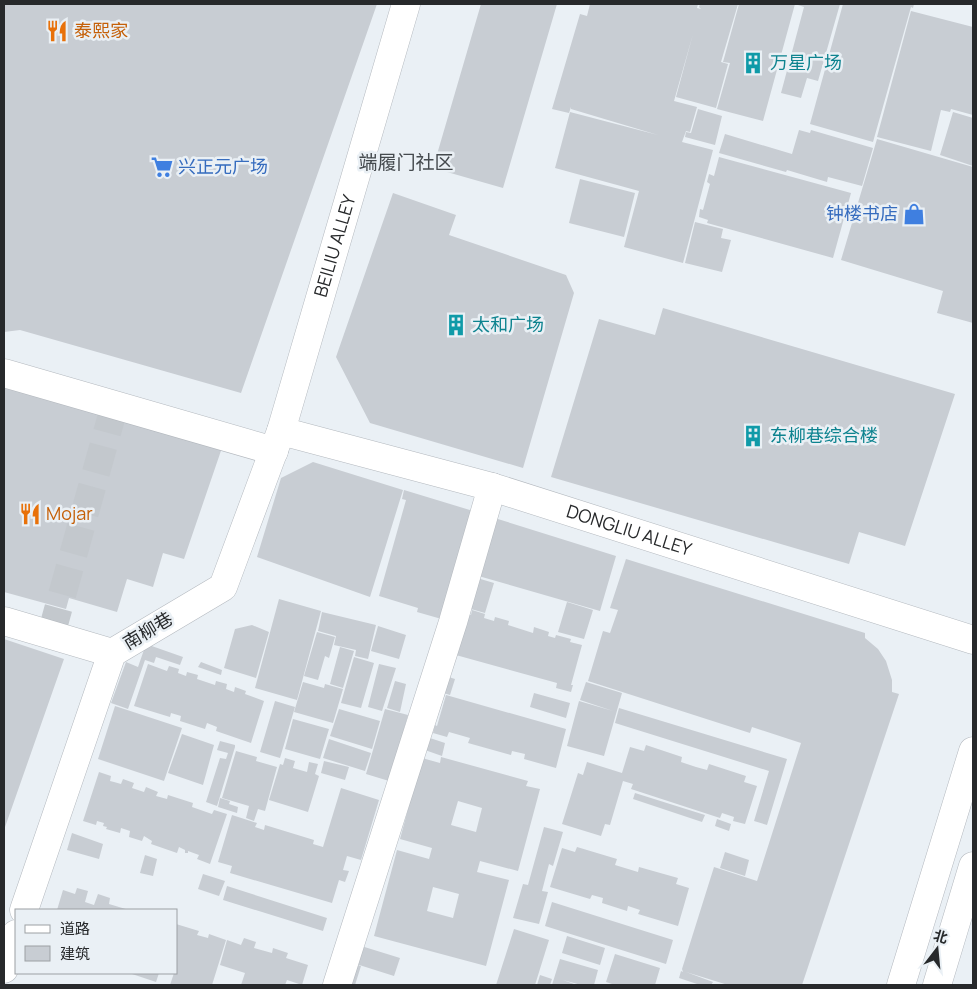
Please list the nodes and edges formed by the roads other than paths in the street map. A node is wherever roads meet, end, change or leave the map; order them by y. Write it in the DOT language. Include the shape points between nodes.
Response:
graph roads {
  1 [pos="406,4"];
  2 [pos="4,373"];
  3 [pos="278,441"];
  4 [pos="492,487"];
  5 [pos="4,621"];
  6 [pos="973,640"];
  7 [pos="112,653"];
  8 [pos="973,751"];
  9 [pos="973,866"];
  10 [pos="24,909"];
  11 [pos="12,934"];
  12 [pos="4,969"];
  13 [pos="336,985"];
  14 [pos="901,985"];
  15 [pos="937,985"];
  1 -- 3 [label="street, BEILIU ALLEY"];
  2 -- 3 [label="street, DONGLIU ALLEY"];
  3 -- 4 [label="street, DONGLIU ALLEY"];
  3 -- 7 [label="street, 南柳巷" via="223,587"];
  4 -- 6 [label="street, DONGLIU ALLEY"];
  4 -- 13 [label="street" via="453,622"];
  5 -- 7 [label="street"];
  7 -- 10 [label="street, 南柳巷"];
  8 -- 14 [label="street"];
  9 -- 15 [label="street"];
  11 -- 12 [label="street"];
}
